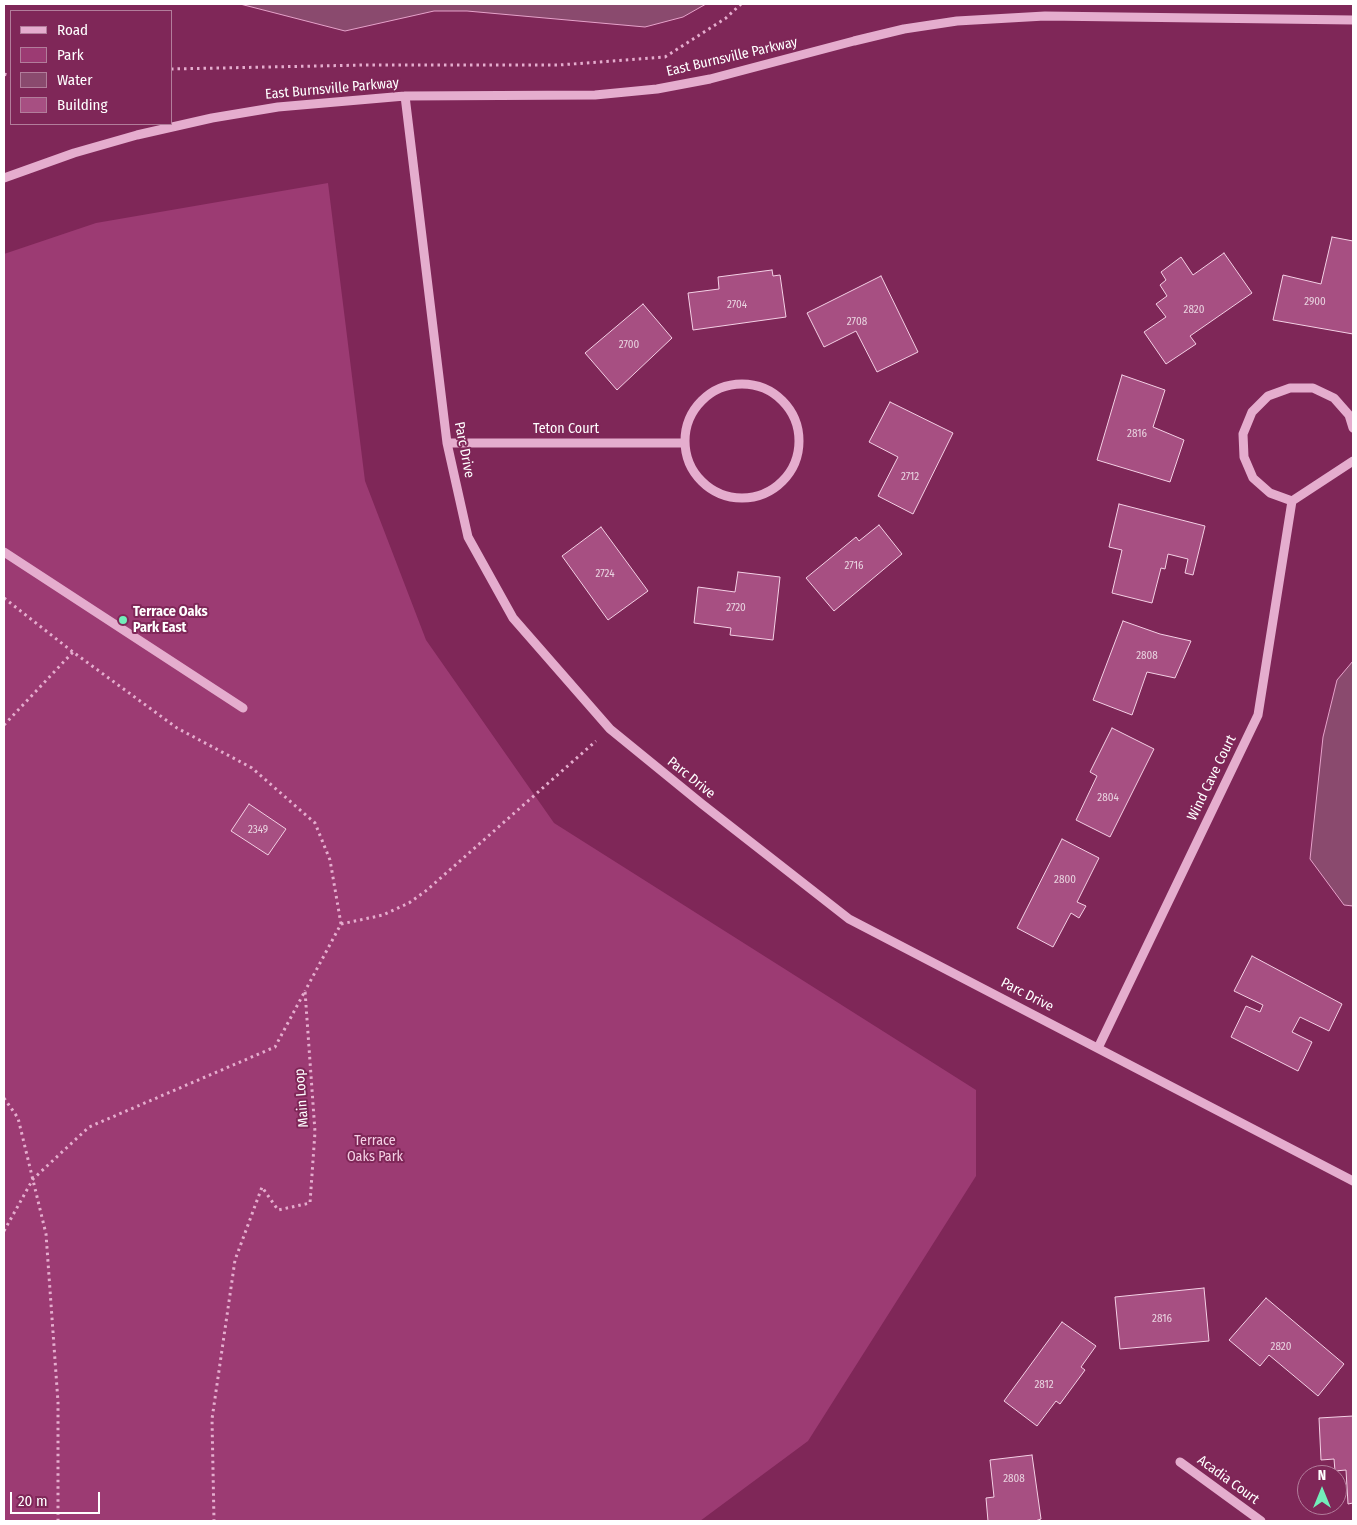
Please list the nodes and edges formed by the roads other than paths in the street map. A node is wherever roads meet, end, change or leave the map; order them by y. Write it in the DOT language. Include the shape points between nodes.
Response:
graph roads {
  1 [pos="1353,20"];
  2 [pos="405,96"];
  3 [pos="4,178"];
  4 [pos="1353,428"];
  5 [pos="447,443"];
  6 [pos="684,443"];
  7 [pos="1353,461"];
  8 [pos="1292,501"];
  9 [pos="4,552"];
  10 [pos="243,708"];
  11 [pos="1098,1048"];
  12 [pos="1353,1181"];
  13 [pos="1180,1462"];
  14 [pos="1261,1521"];
  1 -- 2 [label="street, East Burnsville Parkway" via="1045,16 957,21 896,31 710,79 657,89 596,95"];
  2 -- 3 [label="street, East Burnsville Parkway" via="278,107 212,118 74,153"];
  2 -- 5 [label="street, Parc Drive"];
  4 -- 8 [label="street" via="1349,416 1334,398 1313,388 1290,388 1268,396 1252,412 1243,434 1244,457 1253,478 1270,493"];
  5 -- 6 [label="street, Teton Court"];
  5 -- 11 [label="street, Parc Drive" via="468,537 513,618 610,729 849,918"];
  6 -- 6 [label="street" via="689,465 703,484 722,495 744,499 766,494 784,481 796,461 799,439 794,418 781,400 762,388 740,384 718,389 699,402 688,422"];
  7 -- 8 [label="street"];
  8 -- 11 [label="street, Wind Cave Court" via="1258,715"];
  9 -- 10 [label="street"];
  11 -- 12 [label="street, Parc Drive"];
  13 -- 14 [label="street, Acadia Court"];
}
